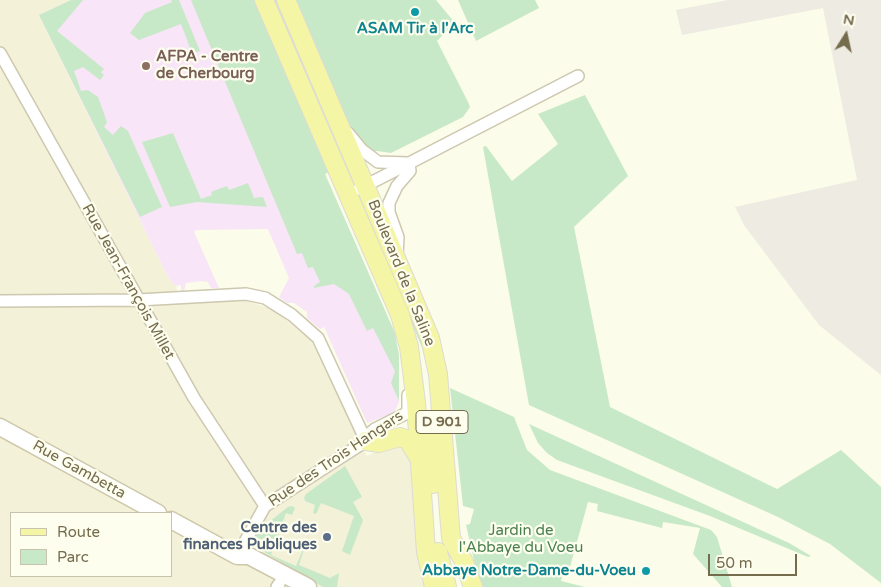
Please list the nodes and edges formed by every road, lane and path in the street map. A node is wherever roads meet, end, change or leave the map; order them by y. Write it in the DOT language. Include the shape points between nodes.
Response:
graph roads {
  1 [pos="264,0"];
  2 [pos="286,0"];
  3 [pos="0,53"];
  4 [pos="578,76"];
  5 [pos="339,123"];
  6 [pos="409,163"];
  7 [pos="366,186"];
  8 [pos="348,195"];
  9 [pos="397,260"];
  10 [pos="138,300"];
  11 [pos="0,301"];
  12 [pos="400,315"];
  13 [pos="411,355"];
  14 [pos="0,427"];
  15 [pos="366,441"];
  16 [pos="419,458"];
  17 [pos="428,490"];
  18 [pos="265,506"];
  19 [pos="156,512"];
  20 [pos="172,521"];
  21 [pos="451,538"];
  22 [pos="237,556"];
  23 [pos="432,580"];
  24 [pos="280,586"];
  25 [pos="308,587"];
  26 [pos="447,587"];
  27 [pos="460,587"];
  28 [pos="473,587"];
  1 -- 8 [label="main road, Boulevard de la Saline / D 901"];
  2 -- 5 [label="main road, Boulevard de la Saline / D 901"];
  3 -- 10 [label="street, Rue Jean-François Millet"];
  4 -- 6 [label="street"];
  5 -- 6 [label="street" via="362,150 378,162"];
  5 -- 7 [label="main road, Boulevard de la Saline / D 901"];
  6 -- 7 [label="street"];
  6 -- 9 [label="street" via="410,171 397,186 389,203 398,237"];
  7 -- 8 [label="street"];
  7 -- 9 [label="main road, Boulevard de la Saline / D 901"];
  8 -- 12 [label="main road, Boulevard de la Saline / D 901"];
  9 -- 21 [label="main road, Boulevard de la Saline / D 901" via="425,323 438,374"];
  10 -- 11 [label="street"];
  10 -- 15 [label="street" via="246,294 272,301 318,338"];
  10 -- 18 [label="street, Rue Jean-François Millet" via="194,398"];
  12 -- 13 [label="main road, Boulevard de la Saline / D 901"];
  12 -- 17 [label="main road, Boulevard de la Saline / D 901" via="412,335 424,372"];
  13 -- 15 [label="street, Rue des Trois Hangars" via="408,410 370,433"];
  13 -- 16 [label="main road, Boulevard de la Saline / D 901"];
  14 -- 19 [label="main road, Rue Gambetta"];
  15 -- 16 [label="main road" via="379,443 400,437 408,440"];
  15 -- 18 [label="street, Rue des Trois Hangars"];
  16 -- 17 [label="main road, Boulevard de la Saline / D 901"];
  17 -- 23 [label="main road, Boulevard de la Saline / D 901" via="426,552"];
  17 -- 26 [label="main road, Boulevard de la Saline / D 901"];
  18 -- 22 [label="street, Rue des Trois Hangars"];
  20 -- 22 [label="main road"];
  21 -- 27 [label="main road, D 901"];
  21 -- 28 [label="main road, Boulevard de la Saline / D 901"];
  22 -- 24 [label="main road" via="244,565"];
  22 -- 25 [label="main road" via="249,556"];
}
